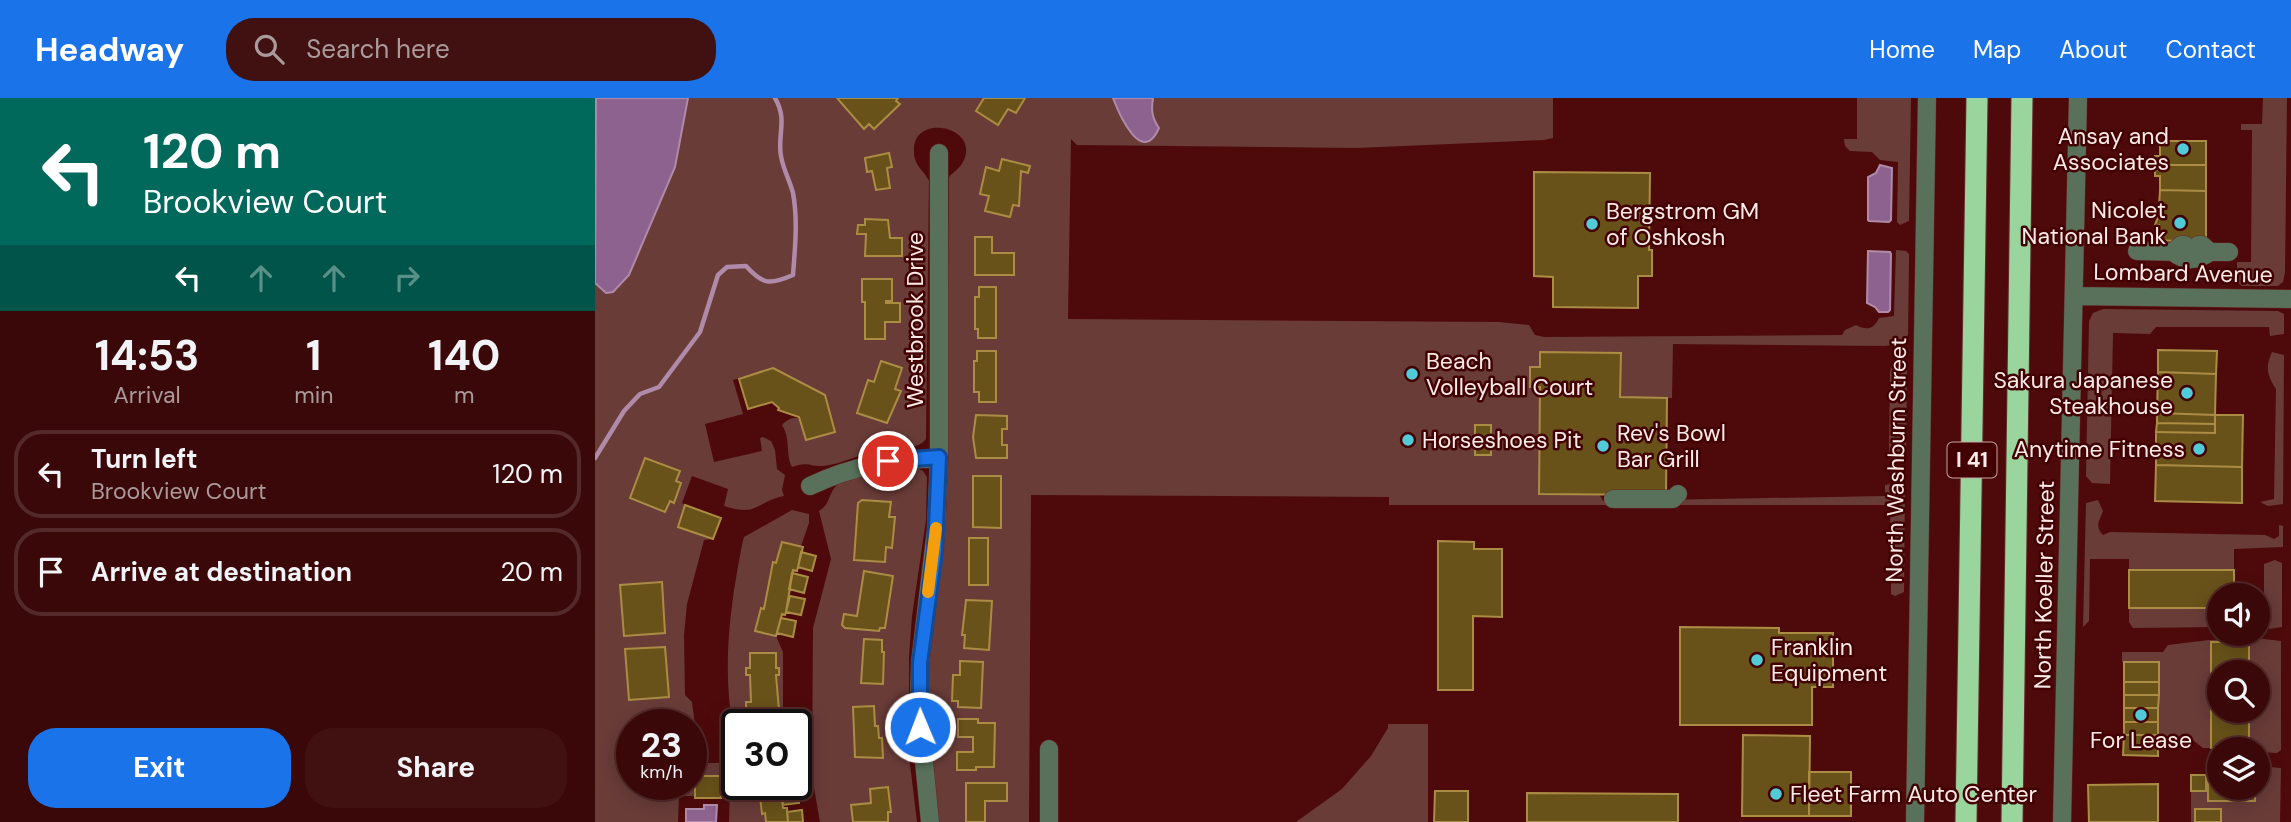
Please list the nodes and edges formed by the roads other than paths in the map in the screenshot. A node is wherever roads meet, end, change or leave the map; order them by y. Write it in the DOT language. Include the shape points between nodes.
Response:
graph roads {
  1 [pos="1927,98"];
  2 [pos="1977,98"];
  3 [pos="2022,98"];
  4 [pos="2078,98"];
  5 [pos="939,153"];
  6 [pos="2137,251"];
  7 [pos="2228,251"];
  8 [pos="2074,296"];
  9 [pos="2291,299"];
  10 [pos="939,457"];
  11 [pos="810,486"];
  12 [pos="1678,494"];
  13 [pos="1613,499"];
  14 [pos="1049,750"];
  15 [pos="930,822"];
  16 [pos="1049,822"];
  17 [pos="1915,822"];
  18 [pos="1966,822"];
  19 [pos="2012,822"];
  20 [pos="2062,822"];
  1 -- 17 [label="street, North Washburn Street"];
  2 -- 18 [label="highway, I 41"];
  3 -- 19 [label="highway, I 41"];
  4 -- 8 [label="street, North Koeller Street"];
  5 -- 10 [label="street, Westbrook Drive"];
  6 -- 7 [label="street"];
  8 -- 9 [label="street, Lombard Avenue"];
  8 -- 20 [label="street, North Koeller Street"];
  10 -- 11 [label="street" via="871,464"];
  10 -- 15 [label="street, Westbrook Drive" via="935,551 920,663 921,736"];
  12 -- 13 [label="street" via="1673,499"];
  14 -- 16 [label="street"];
}
